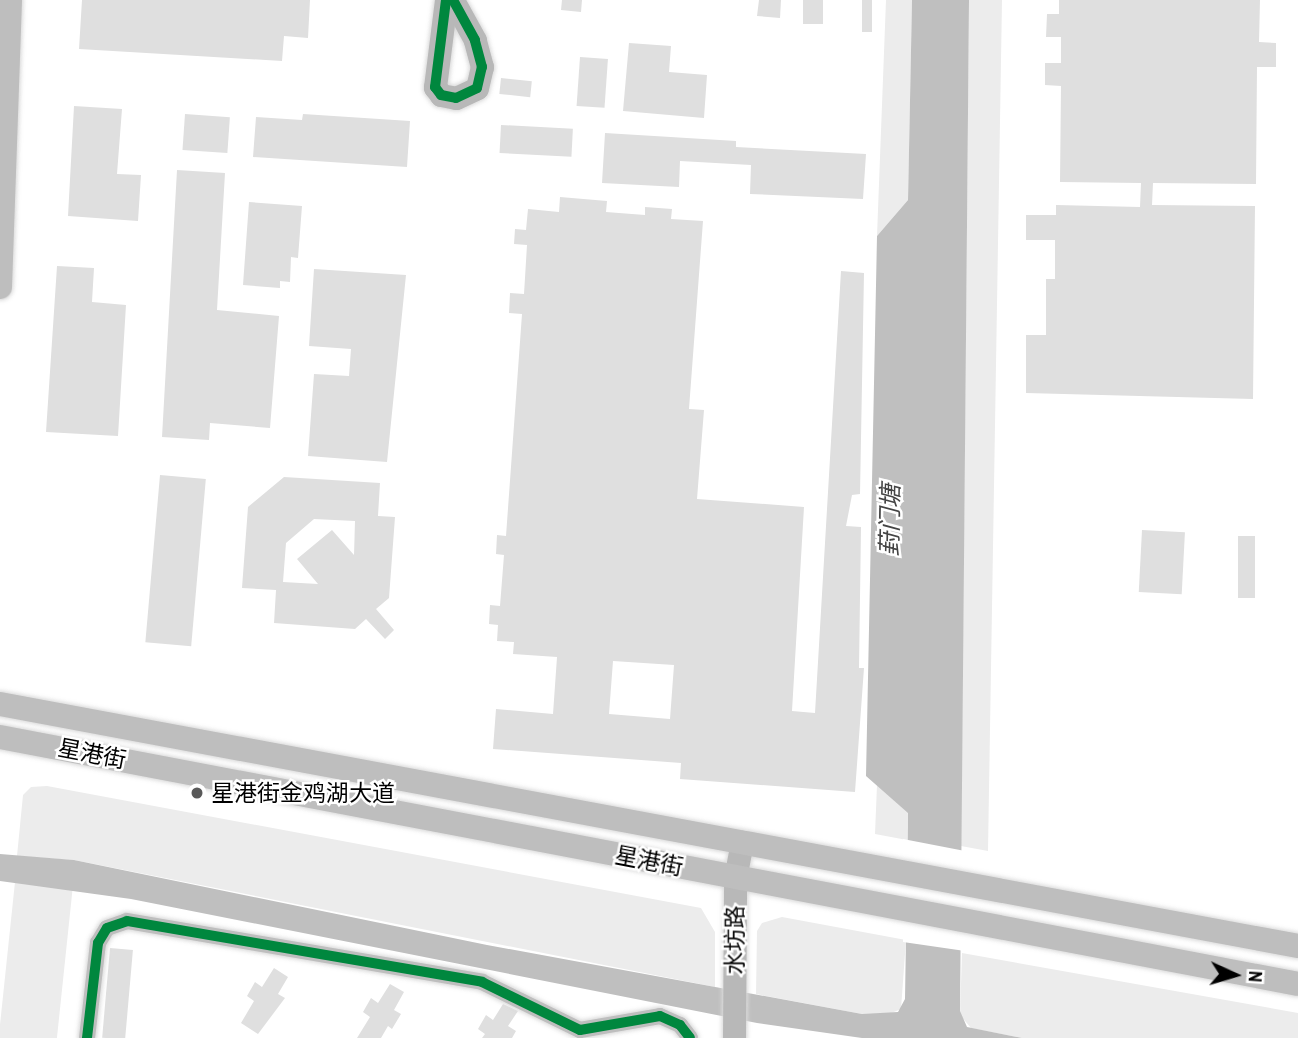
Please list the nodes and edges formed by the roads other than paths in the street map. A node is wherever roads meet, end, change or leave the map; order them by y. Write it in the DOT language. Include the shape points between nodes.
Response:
graph roads {
  1 [pos="10,0"];
  2 [pos="446,0"];
  3 [pos="453,0"];
  4 [pos="0,287"];
  5 [pos="0,704"];
  6 [pos="0,737"];
  7 [pos="742,842"];
  8 [pos="735,878"];
  9 [pos="1298,946"];
  10 [pos="1298,984"];
  11 [pos="87,1038"];
  12 [pos="690,1038"];
  13 [pos="734,1038"];
  1 -- 4 [label="main road"];
  2 -- 3 [label="street" via="435,87 441,95 456,98 477,88 482,67 475,40"];
  5 -- 7 [label="main road, 星港街"];
  6 -- 8 [label="main road, 星港街"];
  7 -- 8 [label="street, 水坊路"];
  7 -- 9 [label="main road, 星港街"];
  8 -- 10 [label="main road, 星港街"];
  8 -- 13 [label="street, 水坊路"];
  11 -- 12 [label="street" via="98,943 107,928 127,921 482,982 580,1030 660,1016 680,1025"];
}
